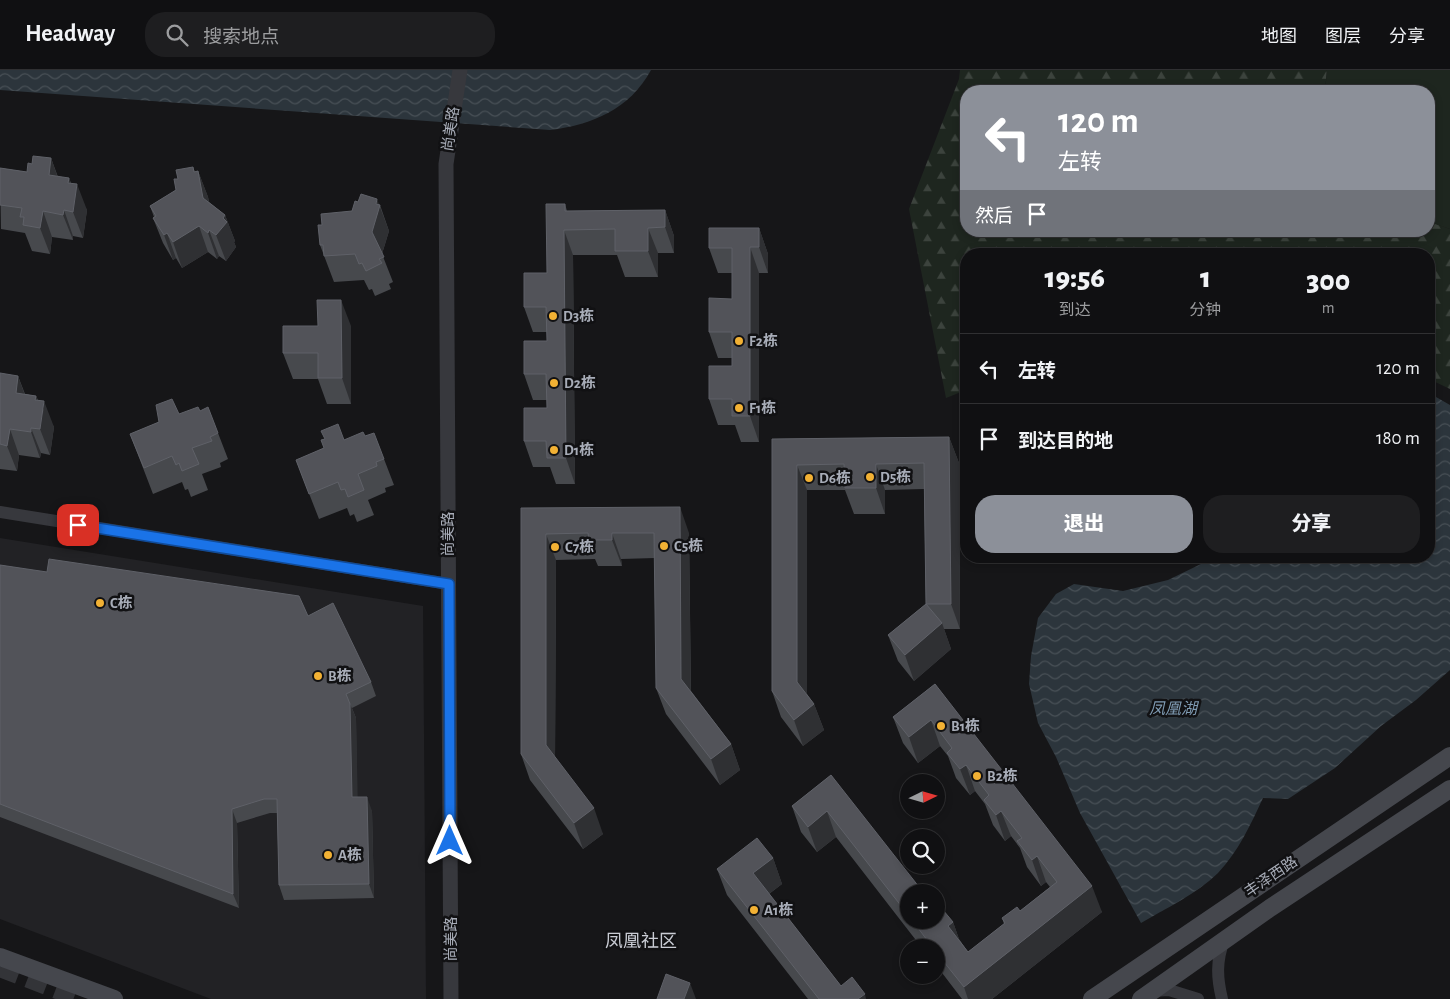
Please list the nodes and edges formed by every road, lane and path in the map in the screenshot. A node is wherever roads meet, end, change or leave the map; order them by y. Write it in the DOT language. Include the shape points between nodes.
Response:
graph roads {
  1 [pos="460,70"];
  2 [pos="0,512"];
  3 [pos="449,584"];
  4 [pos="1450,756"];
  5 [pos="1450,789"];
  6 [pos="1224,940"];
  7 [pos="0,957"];
  8 [pos="1146,995"];
  9 [pos="114,999"];
  10 [pos="451,999"];
  11 [pos="1092,999"];
  12 [pos="1198,999"];
  13 [pos="1222,999"];
  1 -- 3 [label="street, 尚美路" via="446,164"];
  2 -- 3 [label="street"];
  3 -- 10 [label="street, 尚美路"];
  4 -- 11 [label="main road, 丰泽西路"];
  5 -- 6 [label="main road, 丰泽西路"];
  6 -- 8 [label="main road, 丰泽西路"];
  6 -- 13 [label="street" via="1217,972"];
  7 -- 9 [label="main road"];
  8 -- 12 [label="street" via="1169,990"];
}
